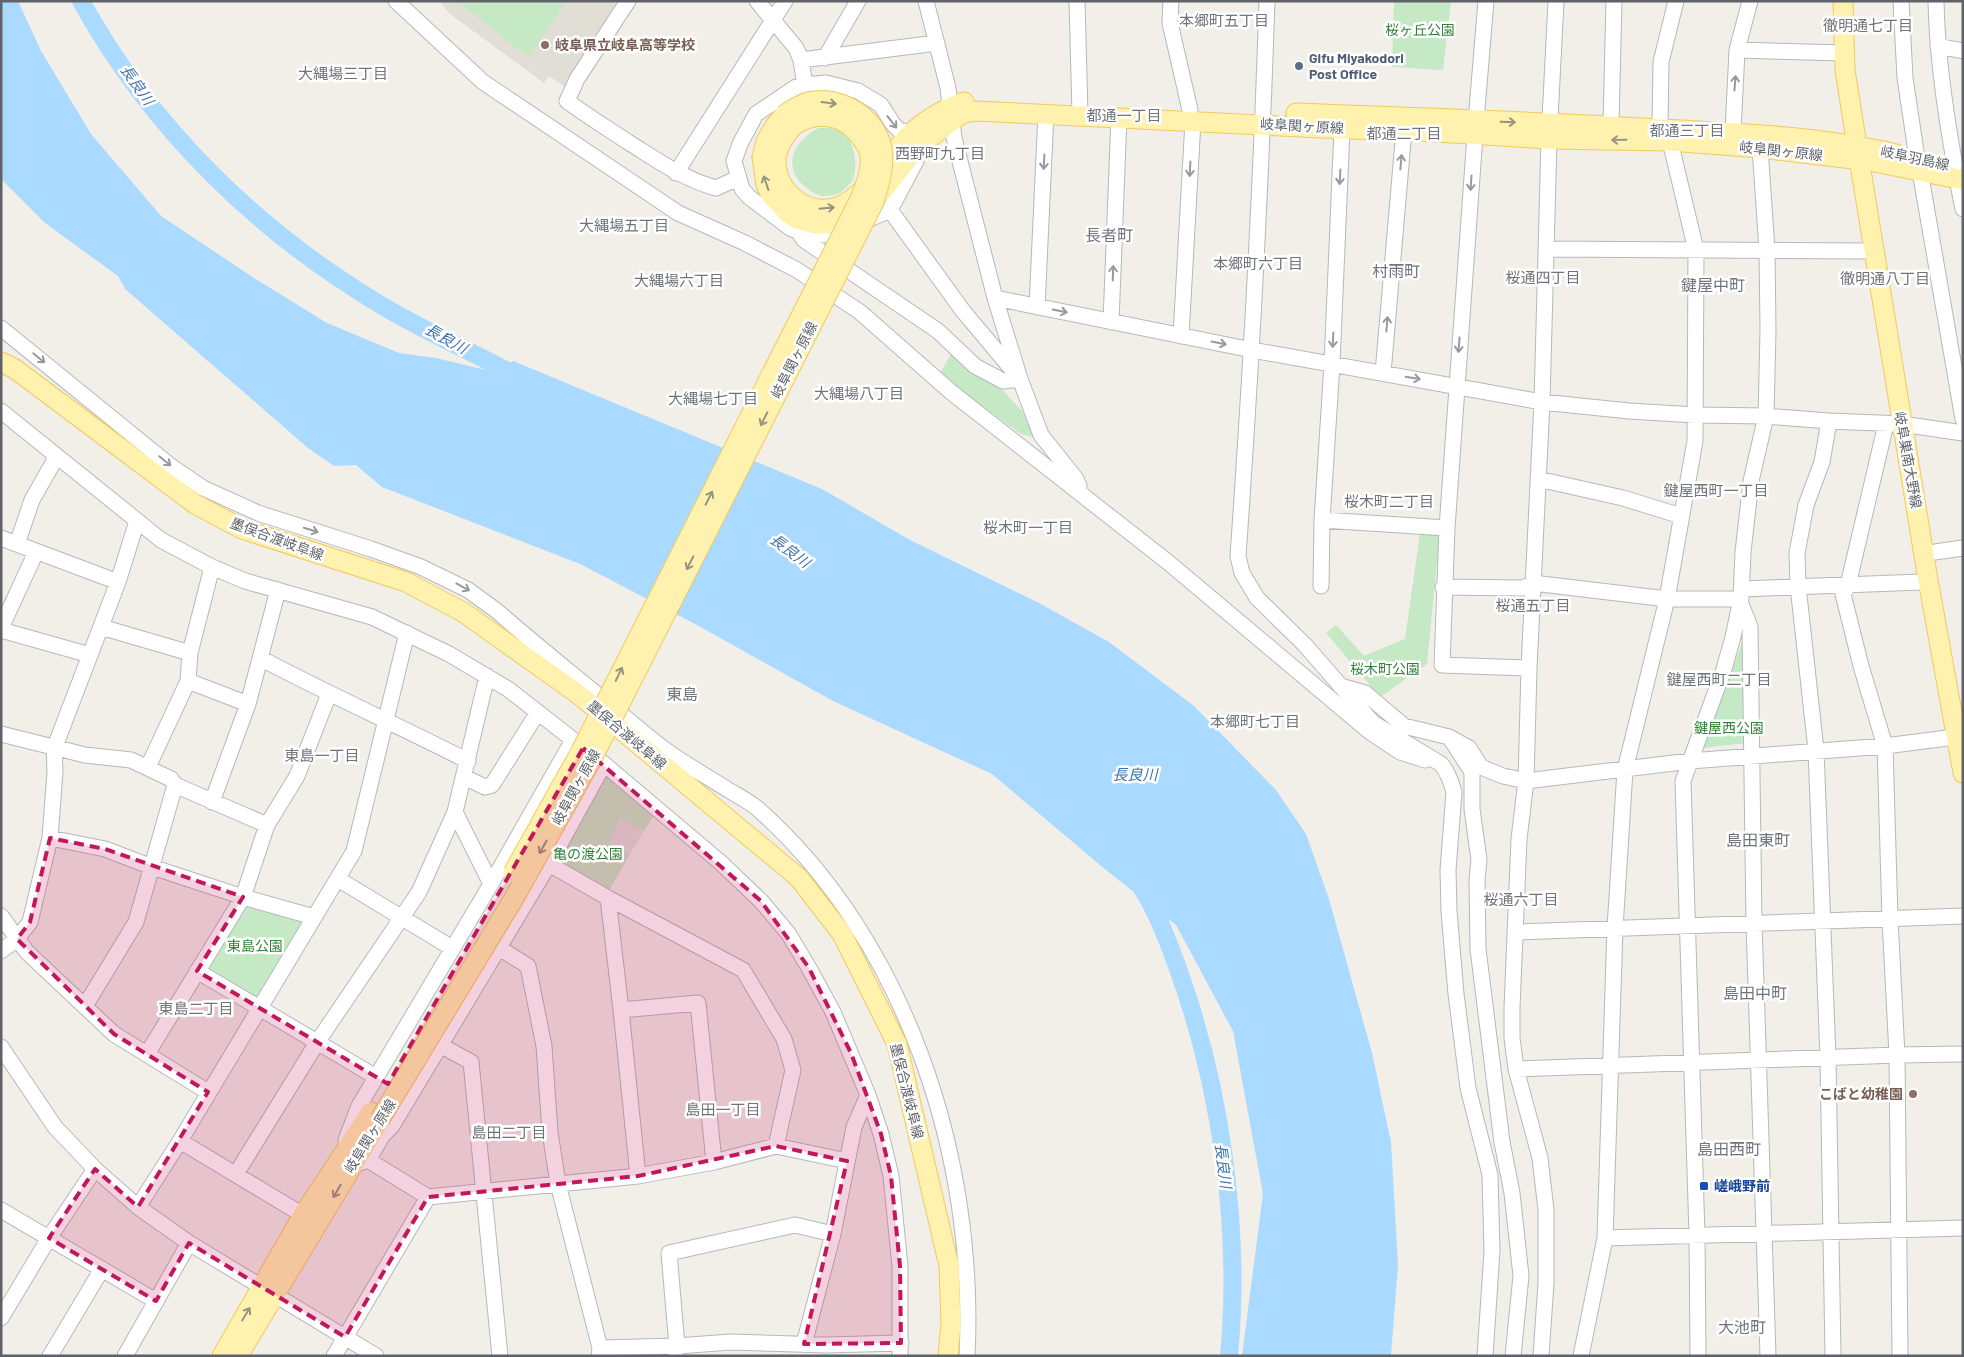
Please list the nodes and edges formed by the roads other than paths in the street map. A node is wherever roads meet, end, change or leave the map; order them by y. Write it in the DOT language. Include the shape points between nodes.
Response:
graph roads {
  1 [pos="396,1"];
  2 [pos="628,1"];
  3 [pos="757,1"];
  4 [pos="785,1"];
  5 [pos="858,1"];
  6 [pos="926,1"];
  7 [pos="1077,1"];
  8 [pos="1172,1"];
  9 [pos="1267,1"];
  10 [pos="1486,1"];
  11 [pos="1556,1"];
  12 [pos="1614,1"];
  13 [pos="1676,1"];
  14 [pos="1750,1"];
  15 [pos="1843,1"];
  16 [pos="1850,1"];
  17 [pos="1902,1"];
  18 [pos="1936,1"];
  19 [pos="773,20"];
  20 [pos="937,43"];
  21 [pos="1938,46"];
  22 [pos="1738,50"];
  23 [pos="1963,51"];
  24 [pos="1844,53"];
  25 [pos="825,58"];
  26 [pos="801,60"];
  27 [pos="805,85"];
  28 [pos="1080,110"];
  29 [pos="951,113"];
  30 [pos="1046,113"];
  31 [pos="1191,115"];
  32 [pos="1119,117"];
  33 [pos="1263,118"];
  34 [pos="1611,125"];
  35 [pos="1476,128"];
  36 [pos="1342,129"];
  37 [pos="1404,130"];
  38 [pos="1549,131"];
  39 [pos="1733,132"];
  40 [pos="1665,135"];
  41 [pos="916,139"];
  42 [pos="1760,148"];
  43 [pos="1863,154"];
  44 [pos="1918,165"];
  45 [pos="676,173"];
  46 [pos="1959,174"];
  47 [pos="738,178"];
  48 [pos="1963,209"];
  49 [pos="890,210"];
  50 [pos="799,232"];
  51 [pos="1546,249"];
  52 [pos="1696,250"];
  53 [pos="1767,250"];
  54 [pos="1874,251"];
  55 [pos="994,298"];
  56 [pos="1037,307"];
  57 [pos="1111,322"];
  58 [pos="1,328"];
  59 [pos="1181,336"];
  60 [pos="1252,350"];
  61 [pos="1,362"];
  62 [pos="1332,364"];
  63 [pos="1383,373"];
  64 [pos="1020,379"];
  65 [pos="1456,385"];
  66 [pos="1542,402"];
  67 [pos="1,411"];
  68 [pos="1696,415"];
  69 [pos="1766,416"];
  70 [pos="1963,419"];
  71 [pos="1829,421"];
  72 [pos="1900,425"];
  73 [pos="1963,433"];
  74 [pos="57,456"];
  75 [pos="1538,479"];
  76 [pos="1082,494"];
  77 [pos="1681,516"];
  78 [pos="1322,520"];
  79 [pos="137,521"];
  80 [pos="1447,528"];
  81 [pos="1,538"];
  82 [pos="18,544"];
  83 [pos="1963,548"];
  84 [pos="36,552"];
  85 [pos="1935,552"];
  86 [pos="212,567"];
  87 [pos="1928,580"];
  88 [pos="118,582"];
  89 [pos="1533,583"];
  90 [pos="1321,586"];
  91 [pos="1798,586"];
  92 [pos="1848,586"];
  93 [pos="1443,587"];
  94 [pos="278,590"];
  95 [pos="1741,597"];
  96 [pos="1667,600"];
  97 [pos="101,627"];
  98 [pos="1,629"];
  99 [pos="406,633"];
  100 [pos="190,653"];
  101 [pos="90,655"];
  102 [pos="260,658"];
  103 [pos="1529,668"];
  104 [pos="487,676"];
  105 [pos="188,680"];
  106 [pos="1340,686"];
  107 [pos="328,694"];
  108 [pos="248,704"];
  109 [pos="1963,706"];
  110 [pos="538,712"];
  111 [pos="387,720"];
  112 [pos="1,734"];
  113 [pos="1449,737"];
  114 [pos="1960,737"];
  115 [pos="573,740"];
  116 [pos="1885,746"];
  117 [pos="54,749"];
  118 [pos="1816,750"];
  119 [pos="1752,757"];
  120 [pos="468,761"];
  121 [pos="1690,761"];
  122 [pos="604,764"];
  123 [pos="1442,764"];
  124 [pos="148,767"];
  125 [pos="1625,770"];
  126 [pos="1963,773"];
  127 [pos="464,777"];
  128 [pos="1526,781"];
  129 [pos="175,785"];
  130 [pos="212,802"];
  131 [pos="455,812"];
  132 [pos="267,825"];
  133 [pos="50,838"];
  134 [pos="549,864"];
  135 [pos="152,867"];
  136 [pos="338,879"];
  137 [pos="491,884"];
  138 [pos="243,897"];
  139 [pos="608,898"];
  140 [pos="1,916"];
  141 [pos="1963,916"];
  142 [pos="314,917"];
  143 [pos="402,918"];
  144 [pos="1890,919"];
  145 [pos="1824,921"];
  146 [pos="1754,923"];
  147 [pos="1686,926"];
  148 [pos="1615,928"];
  149 [pos="1516,932"];
  150 [pos="17,939"];
  151 [pos="452,948"];
  152 [pos="499,948"];
  153 [pos="1,951"];
  154 [pos="197,971"];
  155 [pos="85,1006"];
  156 [pos="260,1008"];
  157 [pos="621,1010"];
  158 [pos="318,1041"];
  159 [pos="440,1045"];
  160 [pos="147,1054"];
  161 [pos="1963,1054"];
  162 [pos="1897,1055"];
  163 [pos="3,1057"];
  164 [pos="1828,1058"];
  165 [pos="1759,1060"];
  166 [pos="1691,1064"];
  167 [pos="1612,1066"];
  168 [pos="1516,1070"];
  169 [pos="376,1077"];
  170 [pos="208,1092"];
  171 [pos="868,1095"];
  172 [pos="180,1141"];
  173 [pos="776,1146"];
  174 [pos="353,1161"];
  175 [pos="847,1161"];
  176 [pos="714,1162"];
  177 [pos="95,1168"];
  178 [pos="236,1174"];
  179 [pos="638,1176"];
  180 [pos="558,1184"];
  181 [pos="484,1191"];
  182 [pos="428,1197"];
  183 [pos="138,1207"];
  184 [pos="1,1210"];
  185 [pos="303,1215"];
  186 [pos="1963,1228"];
  187 [pos="1898,1229"];
  188 [pos="1831,1231"];
  189 [pos="1764,1233"];
  190 [pos="833,1234"];
  191 [pos="1696,1235"];
  192 [pos="49,1238"];
  193 [pos="1605,1238"];
  194 [pos="189,1243"];
  195 [pos="102,1269"];
  196 [pos="268,1291"];
  197 [pos="156,1301"];
  198 [pos="1,1318"];
  199 [pos="345,1337"];
  200 [pos="804,1344"];
  201 [pos="900,1349"];
  202 [pos="825,1350"];
  203 [pos="677,1351"];
  204 [pos="599,1352"];
  205 [pos="50,1356"];
  206 [pos="125,1356"];
  207 [pos="222,1356"];
  208 [pos="238,1356"];
  209 [pos="334,1356"];
  210 [pos="376,1356"];
  211 [pos="500,1356"];
  212 [pos="948,1356"];
  213 [pos="967,1356"];
  214 [pos="1485,1356"];
  215 [pos="1513,1356"];
  216 [pos="1541,1356"];
  217 [pos="1581,1356"];
  218 [pos="1698,1356"];
  219 [pos="1768,1356"];
  220 [pos="1833,1356"];
  221 [pos="1900,1356"];
  1 -- 76 [label="street" via="483,82 678,213 797,270 860,312 951,392"];
  2 -- 45 [label="street" via="577,78 567,101"];
  3 -- 19 [label="street"];
  4 -- 19 [label="street"];
  5 -- 25 [label="street"];
  6 -- 20 [label="street"];
  7 -- 28 [label="street"];
  8 -- 31 [label="street" via="1170,23"];
  9 -- 33 [label="street"];
  10 -- 35 [label="street"];
  11 -- 38 [label="street"];
  12 -- 34 [label="street"];
  13 -- 40 [label="street" via="1660,62"];
  14 -- 22 [label="street"];
  15 -- 24 [label="main road"];
  16 -- 43 [label="main road"];
  17 -- 44 [label="street" via="1905,78"];
  18 -- 21 [label="street"];
  19 -- 26 [label="street" via="796,48"];
  19 -- 45 [label="street"];
  20 -- 25 [label="street"];
  20 -- 29 [label="street"];
  21 -- 23 [label="street"];
  21 -- 46 [label="street" via="1946,125"];
  22 -- 24 [label="street"];
  39 -- 22 [label="street, one-way"];
  24 -- 43 [label="main road"];
  25 -- 26 [label="street"];
  26 -- 27 [label="street"];
  27 -- 41 [label="street, one-way" via="826,83 858,91 880,106 900,131"];
  27 -- 47 [label="street" via="796,87 756,114 734,161"];
  28 -- 29 [label="main road, 岐阜関ヶ原線" via="977,100 964,102"];
  28 -- 30 [label="main road, 岐阜関ヶ原線"];
  28 -- 31 [label="main road, 岐阜関ヶ原線" via="1119,104"];
  28 -- 32 [label="main road, 岐阜関ヶ原線"];
  29 -- 30 [label="main road, 岐阜関ヶ原線" via="976,110"];
  29 -- 41 [label="main road, 岐阜関ヶ原線"];
  29 -- 55 [label="street" via="954,138"];
  30 -- 56 [label="street, one-way"];
  31 -- 32 [label="main road, 岐阜関ヶ原線"];
  31 -- 33 [label="main road, 岐阜関ヶ原線"];
  31 -- 59 [label="street, one-way"];
  57 -- 32 [label="street, one-way"];
  33 -- 35 [label="main road, 岐阜関ヶ原線"];
  33 -- 36 [label="main road, 岐阜関ヶ原線"];
  33 -- 60 [label="street"];
  34 -- 38 [label="main road, 岐阜関ヶ原線"];
  34 -- 40 [label="main road, 岐阜関ヶ原線"];
  35 -- 37 [label="main road, 岐阜関ヶ原線"];
  35 -- 38 [label="main road, 岐阜関ヶ原線"];
  35 -- 65 [label="street, one-way"];
  36 -- 37 [label="main road, 岐阜関ヶ原線"];
  36 -- 62 [label="street, one-way"];
  63 -- 37 [label="street, one-way"];
  40 -- 38 [label="main road, 岐阜関ヶ原線, one-way"];
  38 -- 51 [label="street"];
  39 -- 40 [label="main road, 岐阜関ヶ原線"];
  39 -- 43 [label="main road, 岐阜関ヶ原線"];
  40 -- 42 [label="main road, 岐阜関ヶ原線"];
  40 -- 52 [label="street"];
  41 -- 49 [label="street" via="916,161"];
  41 -- 174 [label="main road, 岐阜関ヶ原線, bridge" via="879,195 856,212 837,223 814,224 797,219 772,196 762,171 766,141 775,126 788,121 795,108 809,102 846,106 857,112 867,121 882,147 883,167 874,202 593,758 513,900 376,1116"];
  42 -- 43 [label="main road, 岐阜関ヶ原線"];
  42 -- 53 [label="street"];
  43 -- 44 [label="main road, 岐阜羽島線"];
  43 -- 54 [label="main road, 岐阜巣南大野線"];
  43 -- 72 [label="main road, 岐阜巣南大野線"];
  44 -- 46 [label="main road, 岐阜羽島線"];
  44 -- 70 [label="street"];
  45 -- 47 [label="street" via="716,188"];
  46 -- 48 [label="street"];
  47 -- 50 [label="street" via="749,197"];
  49 -- 50 [label="street" via="837,233 813,236"];
  49 -- 64 [label="street" via="963,311"];
  50 -- 64 [label="street" via="804,240 938,331 975,366 1003,381"];
  51 -- 52 [label="street"];
  51 -- 66 [label="street"];
  52 -- 53 [label="street"];
  52 -- 68 [label="street"];
  53 -- 54 [label="street"];
  53 -- 69 [label="street"];
  54 -- 72 [label="main road, 岐阜巣南大野線"];
  55 -- 56 [label="street"];
  55 -- 64 [label="street"];
  56 -- 57 [label="street, one-way"];
  57 -- 59 [label="street"];
  58 -- 213 [label="street, one-way" via="172,467 203,488 258,513 421,567 468,590 670,753 756,807 793,843 839,896 880,963 917,1046 946,1136 957,1187 965,1242"];
  59 -- 60 [label="street, one-way"];
  60 -- 62 [label="street"];
  60 -- 106 [label="street" via="1238,556 1242,573 1257,598 1305,644"];
  61 -- 212 [label="main road, 墨俣合渡岐阜線" via="195,504 242,529 406,582 463,612 578,694 799,878 842,934 897,1044 949,1266 951,1325"];
  62 -- 63 [label="street"];
  62 -- 78 [label="street"];
  63 -- 65 [label="street, one-way"];
  64 -- 76 [label="street" via="1042,438 1076,479"];
  65 -- 66 [label="street"];
  65 -- 80 [label="street"];
  66 -- 68 [label="street"];
  66 -- 75 [label="street"];
  67 -- 74 [label="street"];
  68 -- 69 [label="street"];
  68 -- 77 [label="street" via="1695,441"];
  69 -- 71 [label="street"];
  69 -- 95 [label="street" via="1750,481"];
  71 -- 72 [label="street"];
  71 -- 91 [label="street" via="1822,462 1806,504 1797,553"];
  72 -- 73 [label="street"];
  72 -- 85 [label="main road, 岐阜巣南大野線"];
  72 -- 87 [label="main road, 岐阜巣南大野線"];
  72 -- 92 [label="street"];
  74 -- 79 [label="street"];
  74 -- 82 [label="street" via="32,500"];
  75 -- 77 [label="street" via="1623,498"];
  75 -- 89 [label="street"];
  76 -- 123 [label="street" via="1370,732 1412,758"];
  77 -- 96 [label="street"];
  78 -- 80 [label="street"];
  78 -- 90 [label="street"];
  79 -- 86 [label="street" via="161,540"];
  79 -- 88 [label="street"];
  80 -- 93 [label="street"];
  81 -- 82 [label="street"];
  82 -- 84 [label="street"];
  83 -- 85 [label="street"];
  84 -- 88 [label="street"];
  84 -- 98 [label="street"];
  85 -- 109 [label="main road, 岐阜巣南大野線"];
  86 -- 94 [label="street"];
  86 -- 100 [label="street"];
  87 -- 92 [label="street"];
  87 -- 114 [label="main road, 岐阜巣南大野線"];
  88 -- 97 [label="street"];
  89 -- 93 [label="street" via="1523,588"];
  89 -- 96 [label="street"];
  89 -- 103 [label="street"];
  91 -- 92 [label="street"];
  91 -- 95 [label="street"];
  91 -- 118 [label="street"];
  92 -- 116 [label="street" via="1843,594"];
  93 -- 103 [label="street" via="1442,666"];
  94 -- 99 [label="street" via="372,617"];
  94 -- 102 [label="street"];
  95 -- 96 [label="street"];
  95 -- 119 [label="street" via="1750,627"];
  95 -- 121 [label="street" via="1724,669"];
  96 -- 125 [label="street"];
  97 -- 100 [label="street"];
  97 -- 101 [label="street"];
  98 -- 101 [label="street"];
  99 -- 104 [label="street"];
  99 -- 111 [label="street"];
  100 -- 105 [label="street"];
  101 -- 117 [label="street"];
  102 -- 107 [label="street"];
  102 -- 108 [label="street"];
  103 -- 128 [label="street"];
  104 -- 110 [label="street"];
  104 -- 120 [label="street"];
  105 -- 108 [label="street"];
  105 -- 124 [label="street"];
  106 -- 113 [label="street" via="1365,693 1404,726"];
  106 -- 123 [label="street" via="1373,723"];
  107 -- 111 [label="street"];
  107 -- 132 [label="street" via="297,776"];
  108 -- 130 [label="street"];
  110 -- 115 [label="street"];
  110 -- 127 [label="street" via="492,785 486,788"];
  111 -- 120 [label="street"];
  111 -- 136 [label="street" via="354,851"];
  112 -- 117 [label="street"];
  113 -- 128 [label="street" via="1469,748 1482,767"];
  113 -- 215 [label="street" via="1472,772 1472,809 1479,860 1478,949 1521,1276"];
  114 -- 116 [label="street"];
  114 -- 126 [label="main road, 岐阜巣南大野線"];
  115 -- 122 [label="street"];
  115 -- 137 [label="street"];
  116 -- 118 [label="street"];
  116 -- 144 [label="street"];
  117 -- 124 [label="street" via="131,760"];
  117 -- 133 [label="street"];
  118 -- 119 [label="street"];
  118 -- 145 [label="street"];
  119 -- 121 [label="street"];
  119 -- 146 [label="street"];
  120 -- 127 [label="street"];
  121 -- 125 [label="street"];
  121 -- 147 [label="street" via="1683,781"];
  122 -- 134 [label="street"];
  122 -- 171 [label="street" via="720,862 761,900 788,933 833,1012"];
  123 -- 214 [label="street" via="1454,792 1448,870 1456,994 1468,1088 1490,1175 1492,1251"];
  124 -- 129 [label="street" via="171,779"];
  125 -- 128 [label="street"];
  125 -- 148 [label="street"];
  127 -- 131 [label="street"];
  128 -- 149 [label="street" via="1519,839"];
  129 -- 130 [label="street"];
  129 -- 135 [label="street"];
  130 -- 132 [label="street"];
  131 -- 137 [label="street"];
  131 -- 143 [label="street" via="419,892"];
  132 -- 138 [label="street"];
  133 -- 135 [label="street" via="105,849"];
  133 -- 150 [label="street" via="30,922"];
  134 -- 139 [label="street"];
  134 -- 152 [label="street"];
  135 -- 138 [label="street"];
  135 -- 155 [label="street" via="136,922"];
  136 -- 142 [label="street"];
  136 -- 143 [label="street"];
  137 -- 151 [label="street"];
  138 -- 142 [label="street"];
  138 -- 154 [label="street"];
  139 -- 157 [label="street"];
  139 -- 173 [label="street" via="743,970 784,1039 793,1070"];
  140 -- 150 [label="street"];
  141 -- 144 [label="street"];
  142 -- 156 [label="street"];
  143 -- 151 [label="street"];
  143 -- 158 [label="street"];
  144 -- 145 [label="street"];
  144 -- 162 [label="street"];
  145 -- 146 [label="street"];
  145 -- 164 [label="street"];
  146 -- 147 [label="street"];
  146 -- 165 [label="street"];
  147 -- 148 [label="street"];
  147 -- 166 [label="street"];
  148 -- 149 [label="street"];
  148 -- 167 [label="street"];
  149 -- 168 [label="street" via="1512,1038"];
  150 -- 153 [label="street"];
  150 -- 155 [label="street"];
  151 -- 169 [label="street"];
  152 -- 159 [label="street"];
  152 -- 180 [label="street" via="528,966 544,1046 550,1132"];
  154 -- 156 [label="street"];
  154 -- 160 [label="street"];
  155 -- 160 [label="street" via="114,1034"];
  156 -- 158 [label="street"];
  156 -- 170 [label="street"];
  157 -- 176 [label="street" via="698,1003"];
  157 -- 179 [label="street"];
  158 -- 169 [label="street"];
  158 -- 178 [label="street"];
  159 -- 174 [label="street" via="392,1126"];
  159 -- 181 [label="street" via="471,1062"];
  160 -- 170 [label="street"];
  161 -- 162 [label="street"];
  162 -- 164 [label="street"];
  162 -- 187 [label="street"];
  163 -- 177 [label="street" via="55,1126"];
  164 -- 165 [label="street"];
  164 -- 188 [label="street"];
  165 -- 166 [label="street"];
  165 -- 189 [label="street"];
  166 -- 167 [label="street"];
  166 -- 191 [label="street"];
  167 -- 168 [label="street"];
  167 -- 193 [label="street"];
  168 -- 216 [label="street" via="1540,1158 1546,1210"];
  169 -- 174 [label="street" via="359,1106"];
  170 -- 172 [label="street"];
  171 -- 175 [label="street" via="854,1127"];
  171 -- 201 [label="street" via="891,1176 900,1266"];
  172 -- 178 [label="street"];
  172 -- 183 [label="street"];
  173 -- 175 [label="street"];
  173 -- 176 [label="street"];
  174 -- 182 [label="street"];
  174 -- 185 [label="main road, 岐阜関ヶ原線"];
  174 -- 196 [label="main road, 岐阜関ヶ原線, one-way"];
  175 -- 190 [label="street"];
  176 -- 179 [label="street"];
  177 -- 183 [label="street"];
  177 -- 192 [label="street"];
  178 -- 185 [label="street"];
  179 -- 180 [label="street"];
  180 -- 181 [label="street"];
  180 -- 204 [label="street"];
  181 -- 182 [label="street"];
  181 -- 211 [label="street"];
  182 -- 199 [label="street"];
  183 -- 194 [label="street"];
  184 -- 192 [label="street"];
  185 -- 196 [label="main road, 岐阜関ヶ原線"];
  186 -- 187 [label="street"];
  187 -- 188 [label="street"];
  187 -- 221 [label="street"];
  188 -- 189 [label="street"];
  188 -- 220 [label="street"];
  189 -- 191 [label="street"];
  189 -- 219 [label="street"];
  190 -- 200 [label="street"];
  190 -- 203 [label="street" via="795,1225 669,1253"];
  191 -- 193 [label="street"];
  191 -- 218 [label="street"];
  192 -- 195 [label="street"];
  192 -- 198 [label="street"];
  193 -- 217 [label="street"];
  194 -- 196 [label="street"];
  194 -- 197 [label="street"];
  195 -- 197 [label="street"];
  195 -- 205 [label="street"];
  196 -- 199 [label="street"];
  207 -- 196 [label="main road, 岐阜関ヶ原線, one-way"];
  196 -- 208 [label="main road, 岐阜関ヶ原線"];
  197 -- 206 [label="street"];
  199 -- 209 [label="street"];
  199 -- 210 [label="street"];
  200 -- 202 [label="street"];
  200 -- 203 [label="street" via="731,1342"];
  201 -- 202 [label="street"];
  203 -- 204 [label="street"];
}
